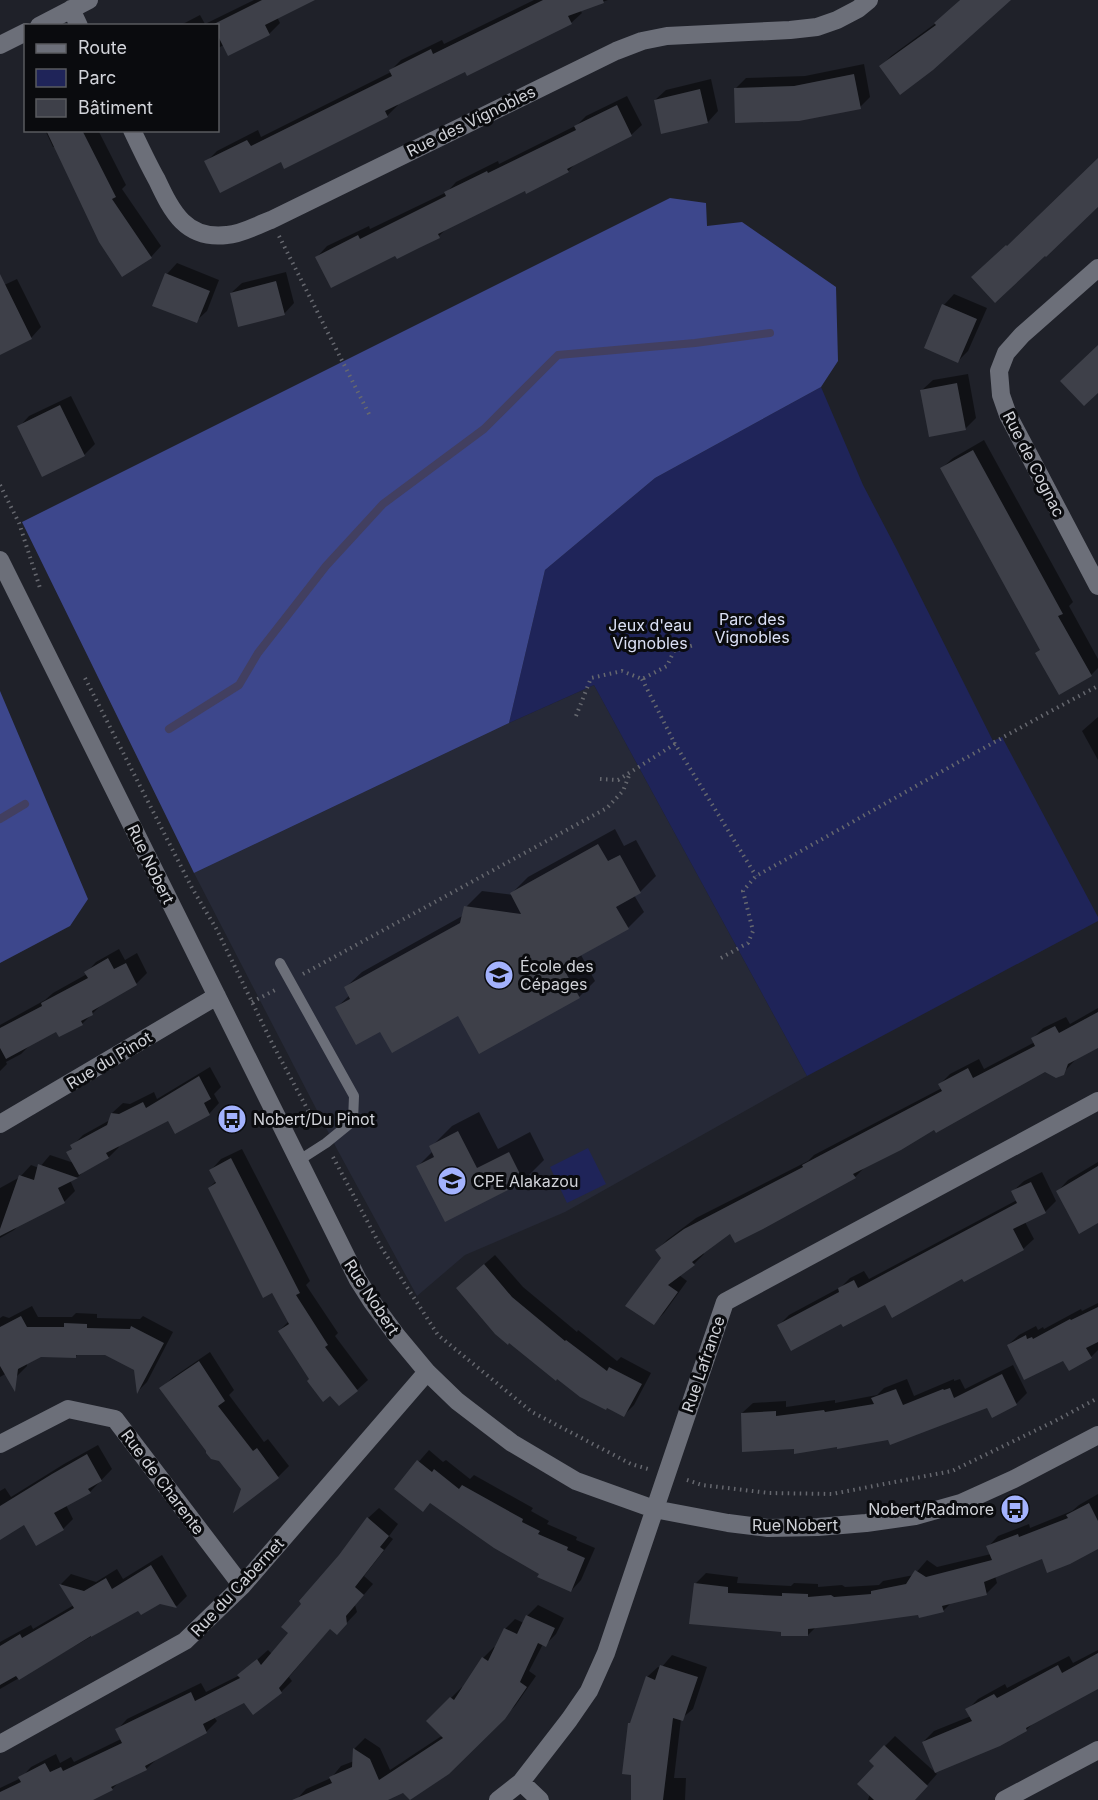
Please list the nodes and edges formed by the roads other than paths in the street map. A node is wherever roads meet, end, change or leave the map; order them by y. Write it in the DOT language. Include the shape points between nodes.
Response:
graph roads {
  1 [pos="89,0"];
  2 [pos="869,0"];
  3 [pos="71,12"];
  4 [pos="44,24"];
  5 [pos="24,33"];
  6 [pos="0,45"];
  7 [pos="133,132"];
  8 [pos="1098,268"];
  9 [pos="0,560"];
  10 [pos="1098,586"];
  11 [pos="280,963"];
  12 [pos="217,996"];
  13 [pos="1098,1101"];
  14 [pos="0,1124"];
  15 [pos="298,1161"];
  16 [pos="427,1372"];
  17 [pos="1098,1435"];
  18 [pos="0,1444"];
  19 [pos="654,1509"];
  20 [pos="242,1586"];
  21 [pos="0,1744"];
  22 [pos="1098,1750"];
  23 [pos="521,1782"];
  24 [pos="498,1800"];
  25 [pos="540,1800"];
  26 [pos="1004,1800"];
  1 -- 3 [label="street"];
  2 -- 7 [label="street, Rue des Vignobles" via="837,20 817,27 642,41 270,220 228,235 210,236 183,223 171,209"];
  3 -- 4 [label="street"];
  5 -- 6 [label="street"];
  8 -- 10 [label="street, Rue de Cognac" via="1022,334 1006,353 999,371 1008,416"];
  9 -- 12 [label="street, Rue Nobert"];
  11 -- 15 [label="lane" via="354,1096 353,1121"];
  12 -- 14 [label="street, Rue du Pinot"];
  12 -- 15 [label="street, Rue Nobert"];
  13 -- 19 [label="street, Rue Lafrance" via="724,1302"];
  15 -- 16 [label="street, Rue Nobert" via="358,1280"];
  16 -- 19 [label="street, Rue Nobert" via="457,1401 540,1460 576,1481"];
  16 -- 20 [label="street, Rue du Cabernet"];
  17 -- 19 [label="street, Rue Nobert" via="961,1503 915,1516 818,1527 768,1528"];
  18 -- 20 [label="street, Rue de Charente" via="68,1409 115,1419"];
  19 -- 23 [label="street, Rue Lafrance" via="606,1653 589,1691"];
  20 -- 21 [label="street, Rue du Cabernet" via="185,1641"];
  22 -- 26 [label="street"];
  23 -- 24 [label="street, Rue Lafrance"];
  23 -- 25 [label="street"];
}
